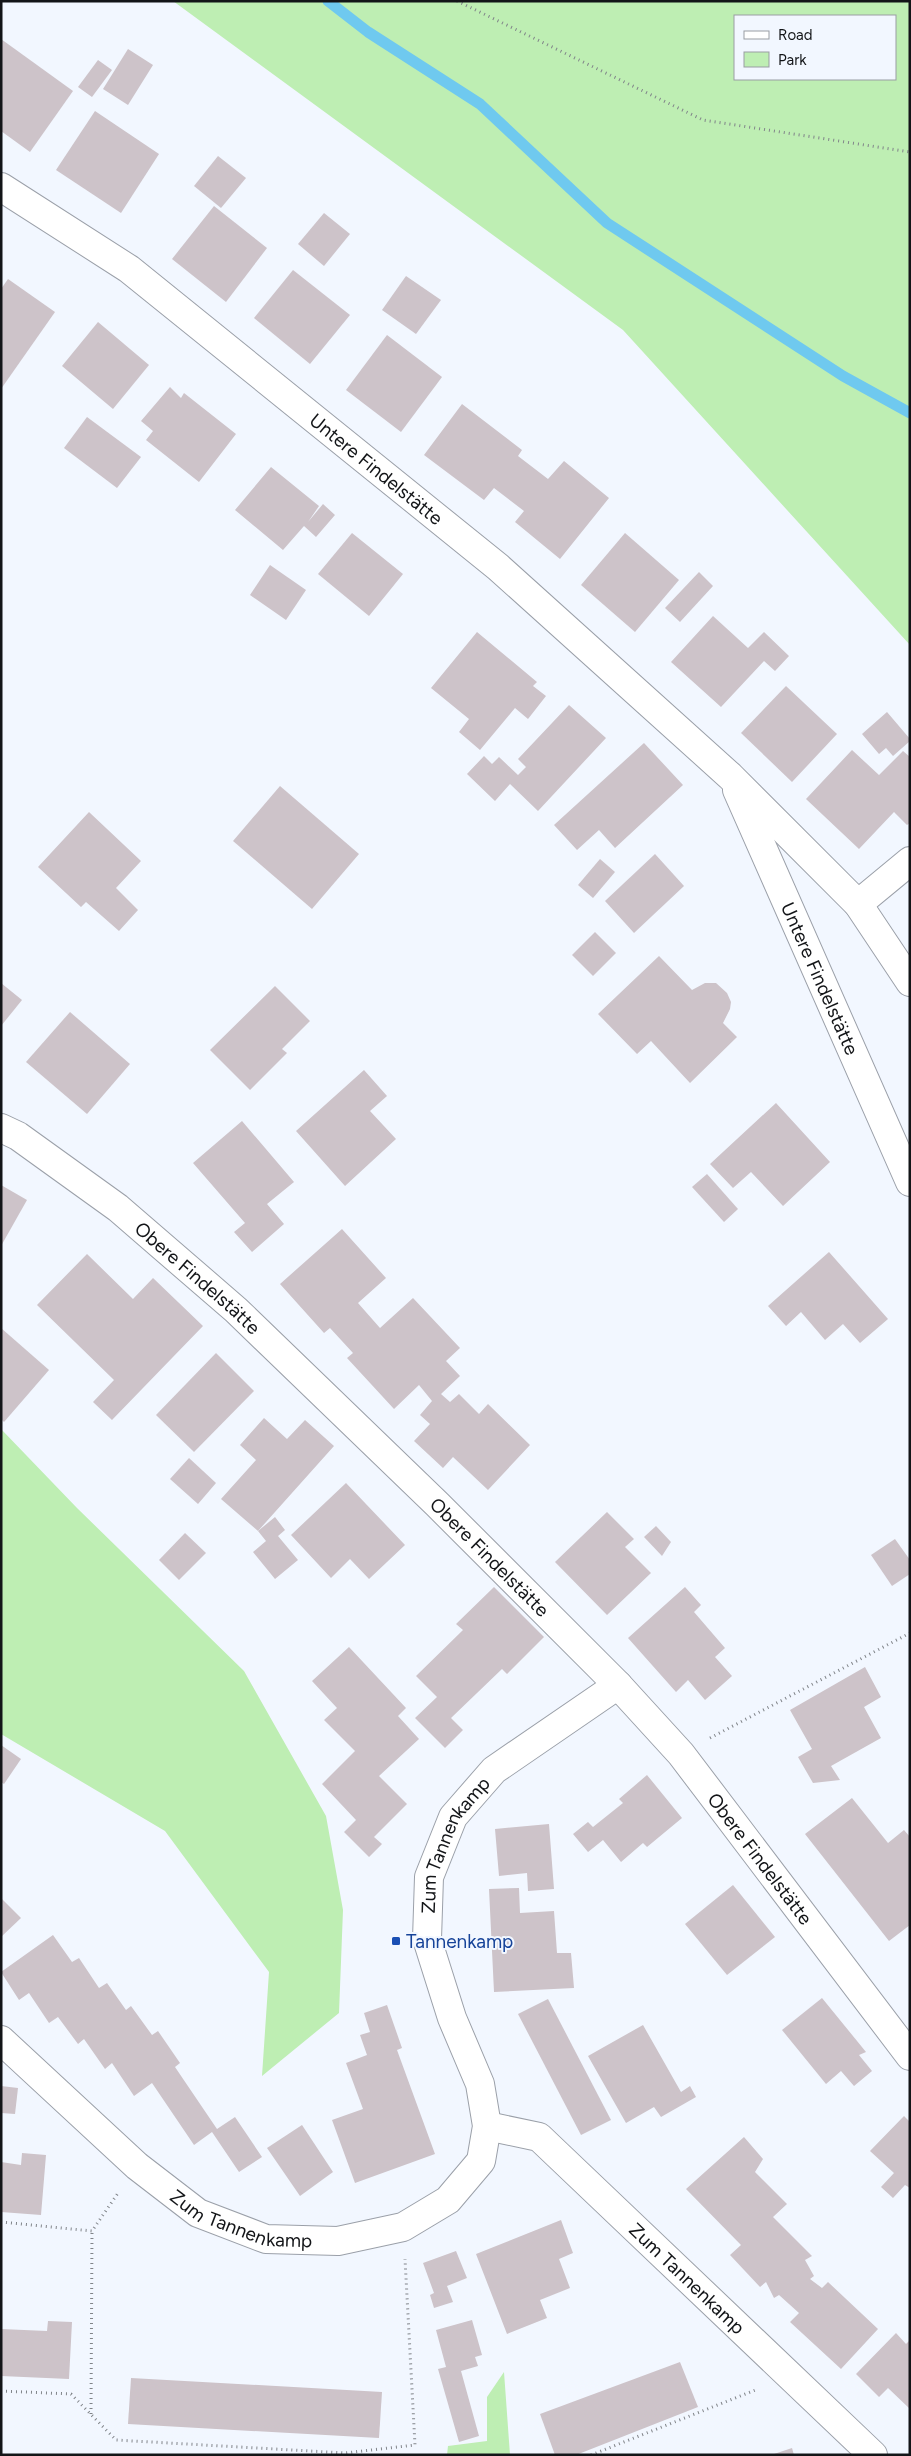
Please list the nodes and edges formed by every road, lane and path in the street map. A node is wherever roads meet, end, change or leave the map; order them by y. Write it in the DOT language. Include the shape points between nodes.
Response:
graph roads {
  1 [pos="457,1"];
  2 [pos="910,152"];
  3 [pos="1,187"];
  4 [pos="730,776"];
  5 [pos="910,861"];
  6 [pos="858,904"];
  7 [pos="910,982"];
  8 [pos="1,1128"];
  9 [pos="910,1182"];
  10 [pos="910,1634"];
  11 [pos="618,1685"];
  12 [pos="681,1754"];
  13 [pos="1,2040"];
  14 [pos="910,2056"];
  15 [pos="487,2126"];
  16 [pos="137,2166"];
  17 [pos="1,2222"];
  18 [pos="403,2226"];
  19 [pos="92,2231"];
  20 [pos="791,2376"];
  21 [pos="1,2391"];
  22 [pos="91,2414"];
  23 [pos="591,2455"];
  24 [pos="873,2455"];
  1 -- 2 [label="path" via="703,120"];
  3 -- 4 [label="street, Untere Findelstätte" via="129,269 498,568"];
  4 -- 6 [label="street, Untere Findelstätte"];
  4 -- 9 [label="street, Untere Findelstätte"];
  5 -- 6 [label="street"];
  6 -- 7 [label="street, Untere Findelstätte"];
  8 -- 11 [label="street, Obere Findelstätte" via="18,1136 118,1208 236,1310"];
  10 -- 12 [label="path"];
  11 -- 12 [label="street, Obere Findelstätte"];
  11 -- 15 [label="street, Zum Tannenkamp" via="494,1770 453,1817 429,1877 427,1938 452,2018 480,2084"];
  12 -- 14 [label="street, Obere Findelstätte"];
  13 -- 16 [label="street, Zum Tannenkamp"];
  15 -- 18 [label="street, Zum Tannenkamp" via="481,2161 448,2200"];
  15 -- 20 [label="street, Zum Tannenkamp" via="539,2138"];
  16 -- 18 [label="street, Zum Tannenkamp" via="198,2213 266,2239 338,2241"];
  16 -- 19 [label="path"];
  17 -- 19 [label="path"];
  18 -- 22 [label="path" via="415,2445 345,2454 116,2440"];
  19 -- 22 [label="path"];
  20 -- 23 [label="path"];
  20 -- 24 [label="street, Zum Tannenkamp"];
  21 -- 22 [label="path" via="71,2394"];
}
